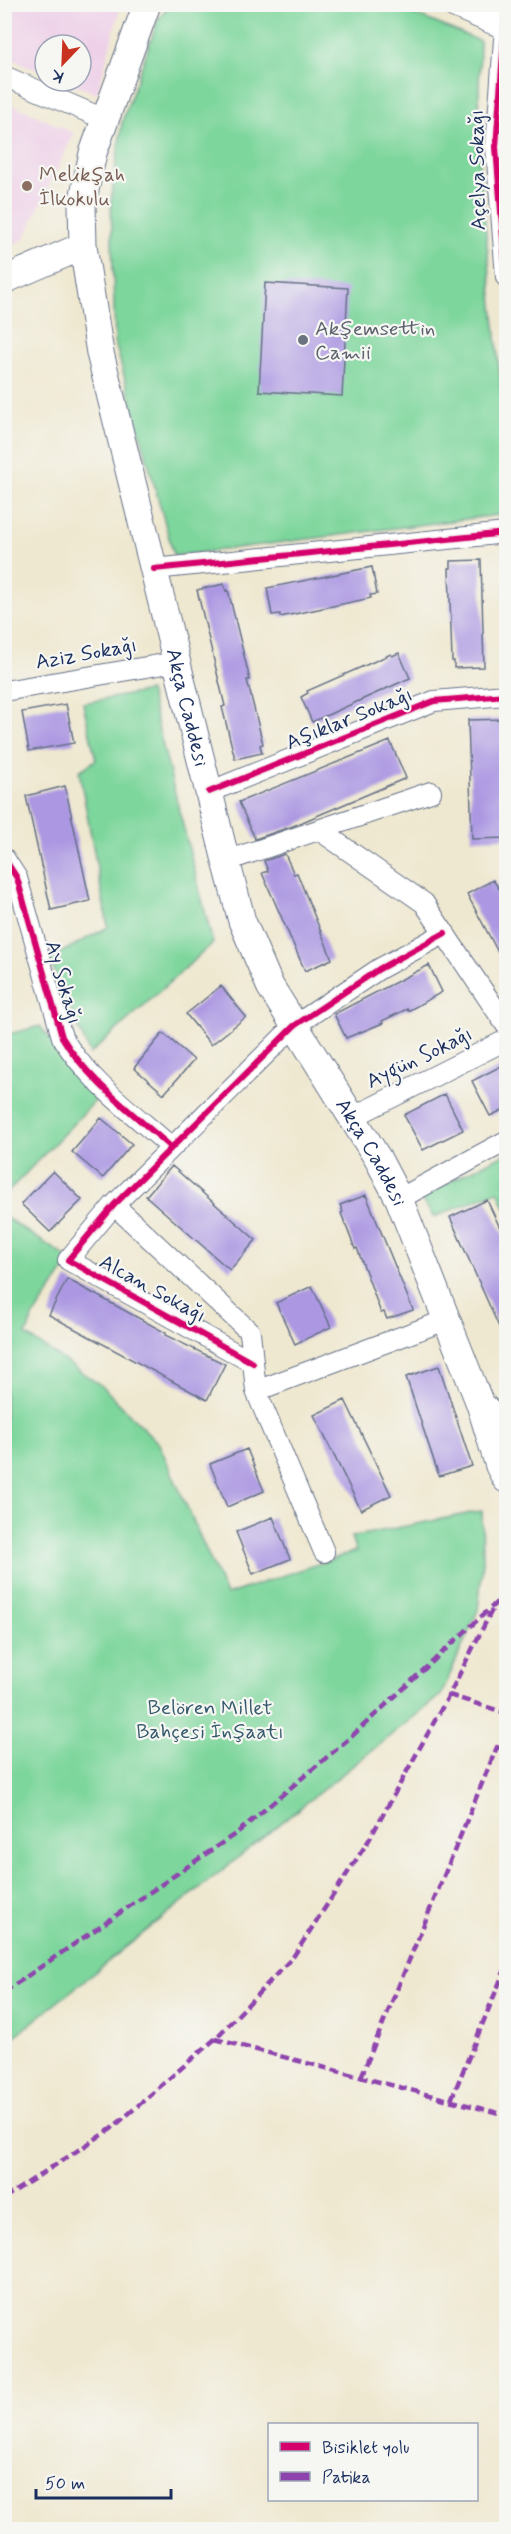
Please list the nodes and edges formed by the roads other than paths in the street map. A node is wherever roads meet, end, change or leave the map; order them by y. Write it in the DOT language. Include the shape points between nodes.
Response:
graph roads {
  1 [pos="147,4"];
  2 [pos="455,4"];
  3 [pos="506,26"];
  4 [pos="4,76"];
  5 [pos="104,119"];
  6 [pos="504,221"];
  7 [pos="83,246"];
  8 [pos="507,277"];
  9 [pos="4,280"];
  10 [pos="507,533"];
  11 [pos="154,569"];
  12 [pos="177,662"];
  13 [pos="4,691"];
  14 [pos="507,695"];
  15 [pos="209,792"];
  16 [pos="431,792"];
  17 [pos="319,830"];
  18 [pos="4,858"];
  19 [pos="226,861"];
  20 [pos="11,880"];
  21 [pos="445,933"];
  22 [pos="507,1025"];
  23 [pos="294,1026"];
  24 [pos="507,1040"];
  25 [pos="352,1117"];
  26 [pos="507,1141"];
  27 [pos="171,1148"];
  28 [pos="399,1199"];
  29 [pos="114,1205"];
  30 [pos="446,1320"];
  31 [pos="253,1363"];
  32 [pos="256,1391"];
  33 [pos="480,1404"];
  34 [pos="507,1428"];
  35 [pos="507,1479"];
  36 [pos="324,1552"];
  1 -- 5 [label="main road, Akça Caddesi"];
  2 -- 3 [label="main road"];
  3 -- 6 [label="street, Açelya Sokağı" via="496,147"];
  4 -- 5 [label="street"];
  5 -- 7 [label="main road, Akça Caddesi" via="85,185"];
  6 -- 8 [label="street, Açelya Sokağı"];
  7 -- 9 [label="main road"];
  7 -- 11 [label="main road, Akça Caddesi" via="100,353"];
  10 -- 11 [label="street"];
  11 -- 12 [label="main road, Akça Caddesi"];
  12 -- 13 [label="street, Aziz Sokağı"];
  12 -- 15 [label="main road, Akça Caddesi"];
  14 -- 15 [label="street, Aşıklar Sokağı" via="434,701"];
  15 -- 19 [label="main road, Akça Caddesi"];
  16 -- 17 [label="street"];
  17 -- 19 [label="street"];
  17 -- 21 [label="street" via="424,903"];
  18 -- 20 [label="street, Ay Sokağı"];
  19 -- 23 [label="main road, Akça Caddesi" via="250,942"];
  20 -- 27 [label="street, Ay Sokağı" via="62,1037 76,1058"];
  21 -- 22 [label="street"];
  21 -- 23 [label="street, Alcan Sokağı" via="379,969"];
  23 -- 25 [label="main road, Akça Caddesi"];
  23 -- 27 [label="street, Alcan Sokağı"];
  24 -- 25 [label="street, Aygün Sokağı"];
  25 -- 28 [label="main road, Akça Caddesi"];
  26 -- 28 [label="street"];
  27 -- 29 [label="street, Alcan Sokağı"];
  28 -- 30 [label="main road, Akça Caddesi"];
  29 -- 31 [label="street, Alcan Sokağı" via="249,1332"];
  29 -- 31 [label="street, Alcan Sokağı" via="68,1260"];
  30 -- 32 [label="street"];
  30 -- 33 [label="main road, Akça Caddesi"];
  31 -- 32 [label="street, Alcan Sokağı"];
  32 -- 36 [label="street, Alcan Sokağı"];
  33 -- 34 [label="main road, Akça Caddesi"];
  33 -- 35 [label="main road, Akça Caddesi"];
}
